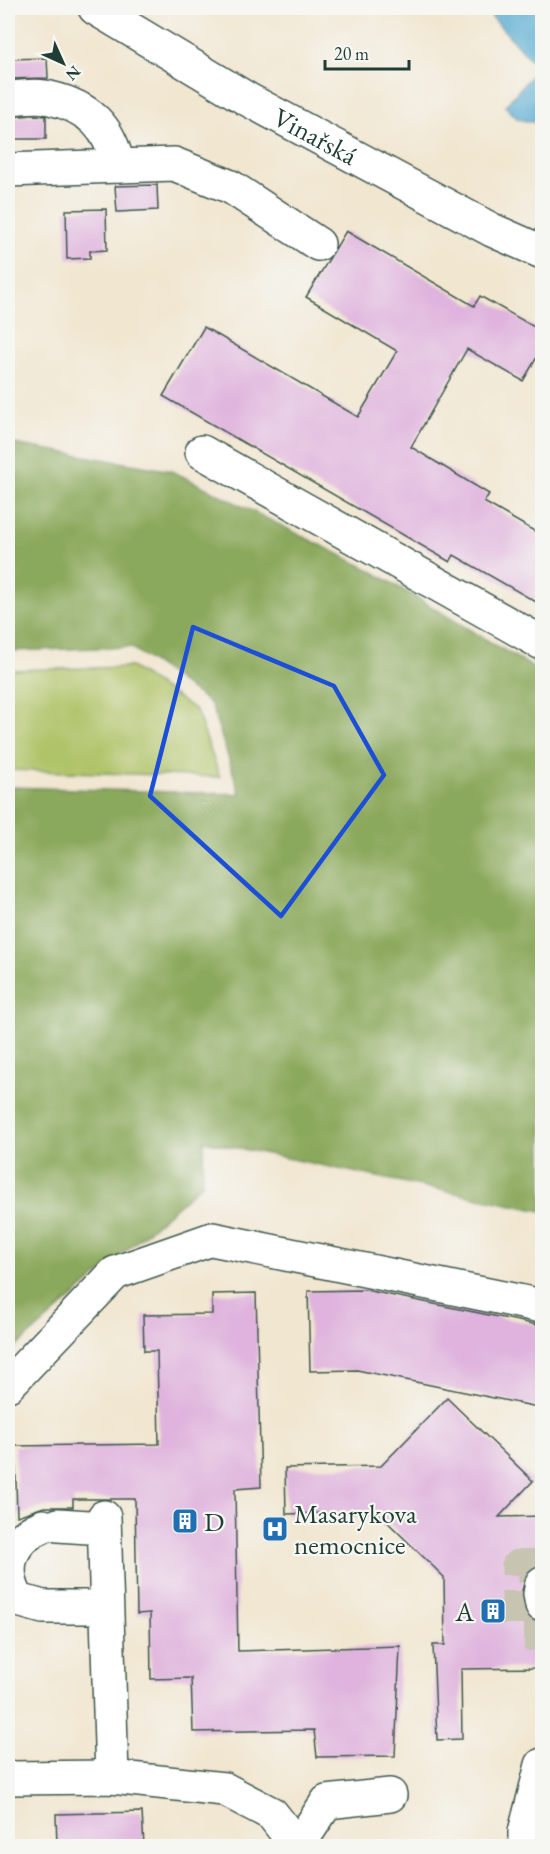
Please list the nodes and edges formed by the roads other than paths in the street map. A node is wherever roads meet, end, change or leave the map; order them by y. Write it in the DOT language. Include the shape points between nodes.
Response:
graph roads {
  1 [pos="94,8"];
  2 [pos="8,98"];
  3 [pos="118,166"];
  4 [pos="8,170"];
  5 [pos="318,244"];
  6 [pos="543,252"];
  7 [pos="202,452"];
  8 [pos="543,643"];
  9 [pos="543,1306"];
  10 [pos="8,1385"];
  11 [pos="543,1583"];
  12 [pos="543,1605"];
  13 [pos="105,1607"];
  14 [pos="543,1765"];
  15 [pos="112,1777"];
  16 [pos="8,1778"];
  17 [pos="390,1795"];
  18 [pos="525,1839"];
  19 [pos="298,1846"];
  1 -- 6 [label="street, Vinařská" via="247,99 492,230"];
  2 -- 3 [label="street" via="49,97 101,123 114,145"];
  3 -- 4 [label="street"];
  3 -- 5 [label="street" via="174,164 231,187"];
  7 -- 8 [label="street"];
  9 -- 10 [label="street" via="212,1239 115,1272"];
  11 -- 12 [label="street"];
  13 -- 13 [label="street" via="43,1607 18,1600 9,1586 10,1556 18,1540 51,1525 104,1522"];
  13 -- 15 [label="street"];
  14 -- 18 [label="street"];
  15 -- 16 [label="street"];
  15 -- 19 [label="street" via="224,1789 272,1814"];
  17 -- 19 [label="street" via="327,1802"];
}
